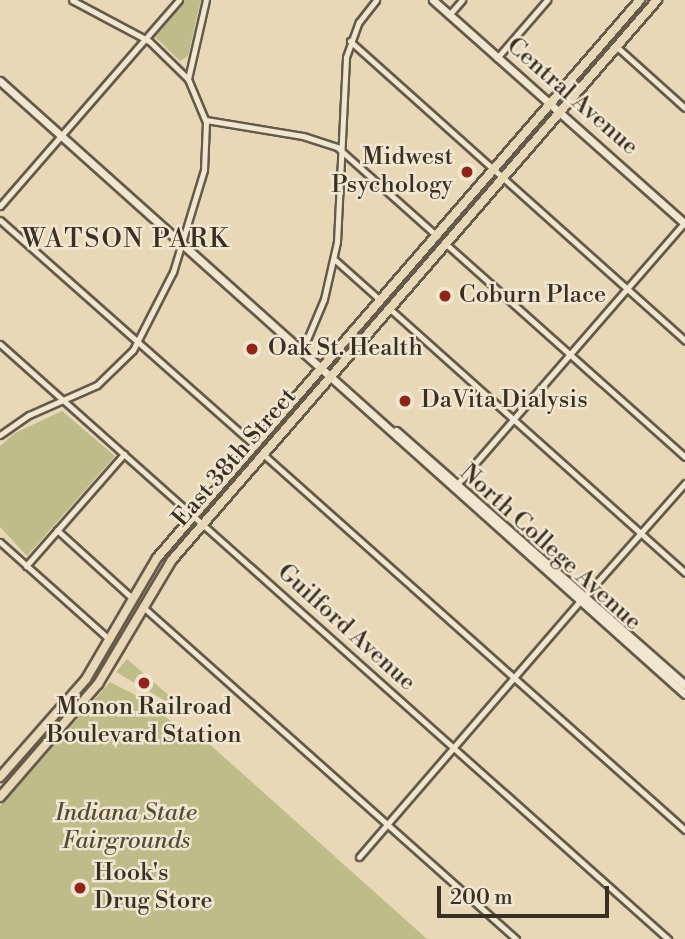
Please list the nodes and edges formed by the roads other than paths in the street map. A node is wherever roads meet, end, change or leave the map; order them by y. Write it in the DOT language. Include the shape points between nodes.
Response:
graph roads {
  1 [pos="72,0"];
  2 [pos="179,0"];
  3 [pos="206,0"];
  4 [pos="376,0"];
  5 [pos="433,0"];
  6 [pos="462,0"];
  7 [pos="547,0"];
  8 [pos="640,0"];
  9 [pos="657,0"];
  10 [pos="449,15"];
  11 [pos="145,39"];
  12 [pos="350,41"];
  13 [pos="617,47"];
  14 [pos="497,58"];
  15 [pos="188,79"];
  16 [pos="0,81"];
  17 [pos="551,104"];
  18 [pos="685,108"];
  19 [pos="560,113"];
  20 [pos="206,120"];
  21 [pos="62,136"];
  22 [pos="343,151"];
  23 [pos="493,170"];
  24 [pos="503,179"];
  25 [pos="0,206"];
  26 [pos="0,220"];
  27 [pos="684,223"];
  28 [pos="437,236"];
  29 [pos="184,244"];
  30 [pos="446,244"];
  31 [pos="334,259"];
  32 [pos="627,289"];
  33 [pos="380,300"];
  34 [pos="390,309"];
  35 [pos="685,341"];
  36 [pos="138,342"];
  37 [pos="0,344"];
  38 [pos="303,349"];
  39 [pos="570,354"];
  40 [pos="323,367"];
  41 [pos="332,376"];
  42 [pos="66,402"];
  43 [pos="514,419"];
  44 [pos="393,429"];
  45 [pos="0,435"];
  46 [pos="254,446"];
  47 [pos="124,454"];
  48 [pos="264,455"];
  49 [pos="685,457"];
  50 [pos="685,482"];
  51 [pos="458,483"];
  52 [pos="194,516"];
  53 [pos="203,525"];
  54 [pos="57,530"];
  55 [pos="641,533"];
  56 [pos="0,542"];
  57 [pos="26,566"];
  58 [pos="685,573"];
  59 [pos="132,598"];
  60 [pos="582,599"];
  61 [pos="142,606"];
  62 [pos="110,641"];
  63 [pos="515,678"];
  64 [pos="685,685"];
  65 [pos="685,694"];
  66 [pos="454,748"];
  67 [pos="0,777"];
  68 [pos="0,797"];
  69 [pos="388,825"];
  70 [pos="685,830"];
  71 [pos="359,857"];
  72 [pos="516,939"];
  73 [pos="668,939"];
  1 -- 11 [label="street"];
  2 -- 11 [label="street"];
  3 -- 15 [label="street"];
  4 -- 12 [label="street"];
  5 -- 10 [label="main road, Central Avenue"];
  6 -- 10 [label="street"];
  7 -- 14 [label="street"];
  8 -- 17 [label="main road, East 38th Street"];
  9 -- 13 [label="main road, East 38th Street"];
  10 -- 14 [label="main road, Central Avenue"];
  11 -- 15 [label="street"];
  11 -- 21 [label="street"];
  12 -- 22 [label="street" via="344,73"];
  12 -- 23 [label="street"];
  13 -- 18 [label="street"];
  13 -- 19 [label="main road, East 38th Street"];
  14 -- 17 [label="main road, Central Avenue"];
  15 -- 20 [label="street"];
  16 -- 21 [label="main road, North College Avenue"];
  17 -- 19 [label="main road, Central Avenue"];
  17 -- 23 [label="main road, East 38th Street"];
  19 -- 24 [label="main road, East 38th Street"];
  19 -- 27 [label="main road, Central Avenue"];
  20 -- 22 [label="street" via="310,138"];
  20 -- 29 [label="street" via="204,170"];
  21 -- 25 [label="street"];
  21 -- 29 [label="main road, North College Avenue"];
  22 -- 28 [label="street"];
  22 -- 31 [label="street"];
  23 -- 24 [label="street"];
  23 -- 28 [label="main road, East 38th Street"];
  24 -- 30 [label="main road, East 38th Street"];
  24 -- 32 [label="street"];
  26 -- 36 [label="street"];
  27 -- 32 [label="street"];
  28 -- 33 [label="main road, East 38th Street"];
  29 -- 36 [label="street"];
  29 -- 38 [label="main road, North College Avenue"];
  30 -- 34 [label="main road, East 38th Street"];
  30 -- 39 [label="street"];
  31 -- 33 [label="street"];
  31 -- 38 [label="street"];
  32 -- 35 [label="street"];
  32 -- 39 [label="street"];
  33 -- 40 [label="main road, East 38th Street"];
  34 -- 41 [label="main road, East 38th Street"];
  34 -- 43 [label="street"];
  36 -- 42 [label="street" via="102,382"];
  36 -- 46 [label="street"];
  37 -- 42 [label="street, Guilford Avenue"];
  38 -- 40 [label="main road, North College Avenue"];
  39 -- 43 [label="street"];
  39 -- 49 [label="street"];
  40 -- 41 [label="main road, North College Avenue"];
  40 -- 46 [label="main road, East 38th Street"];
  41 -- 44 [label="main road, North College Avenue"];
  41 -- 48 [label="main road, East 38th Street"];
  42 -- 45 [label="street" via="29,415"];
  42 -- 47 [label="street, Guilford Avenue"];
  43 -- 51 [label="street"];
  43 -- 55 [label="street"];
  44 -- 51 [label="main road, North College Avenue"];
  44 -- 60 [label="main road, North College Avenue"];
  46 -- 52 [label="main road, East 38th Street"];
  47 -- 52 [label="street, Guilford Avenue"];
  47 -- 54 [label="street"];
  48 -- 53 [label="main road, East 38th Street"];
  48 -- 63 [label="street"];
  50 -- 55 [label="street"];
  51 -- 60 [label="main road, North College Avenue"];
  52 -- 53 [label="street, Guilford Avenue"];
  52 -- 59 [label="main road, East 38th Street"];
  53 -- 61 [label="main road, East 38th Street"];
  53 -- 66 [label="street, Guilford Avenue"];
  54 -- 57 [label="street"];
  54 -- 59 [label="street"];
  55 -- 58 [label="street"];
  55 -- 60 [label="street"];
  56 -- 57 [label="street"];
  57 -- 62 [label="street"];
  59 -- 62 [label="main road, East 38th Street"];
  60 -- 63 [label="street"];
  60 -- 64 [label="main road, North College Avenue"];
  60 -- 65 [label="main road, North College Avenue"];
  61 -- 68 [label="main road, East 38th Street" via="98,684"];
  61 -- 69 [label="street"];
  62 -- 67 [label="main road, East 38th Street" via="80,686"];
  63 -- 66 [label="street"];
  63 -- 70 [label="street"];
  66 -- 69 [label="street"];
  66 -- 73 [label="street, Guilford Avenue"];
  69 -- 71 [label="street"];
  69 -- 72 [label="street"];
}
